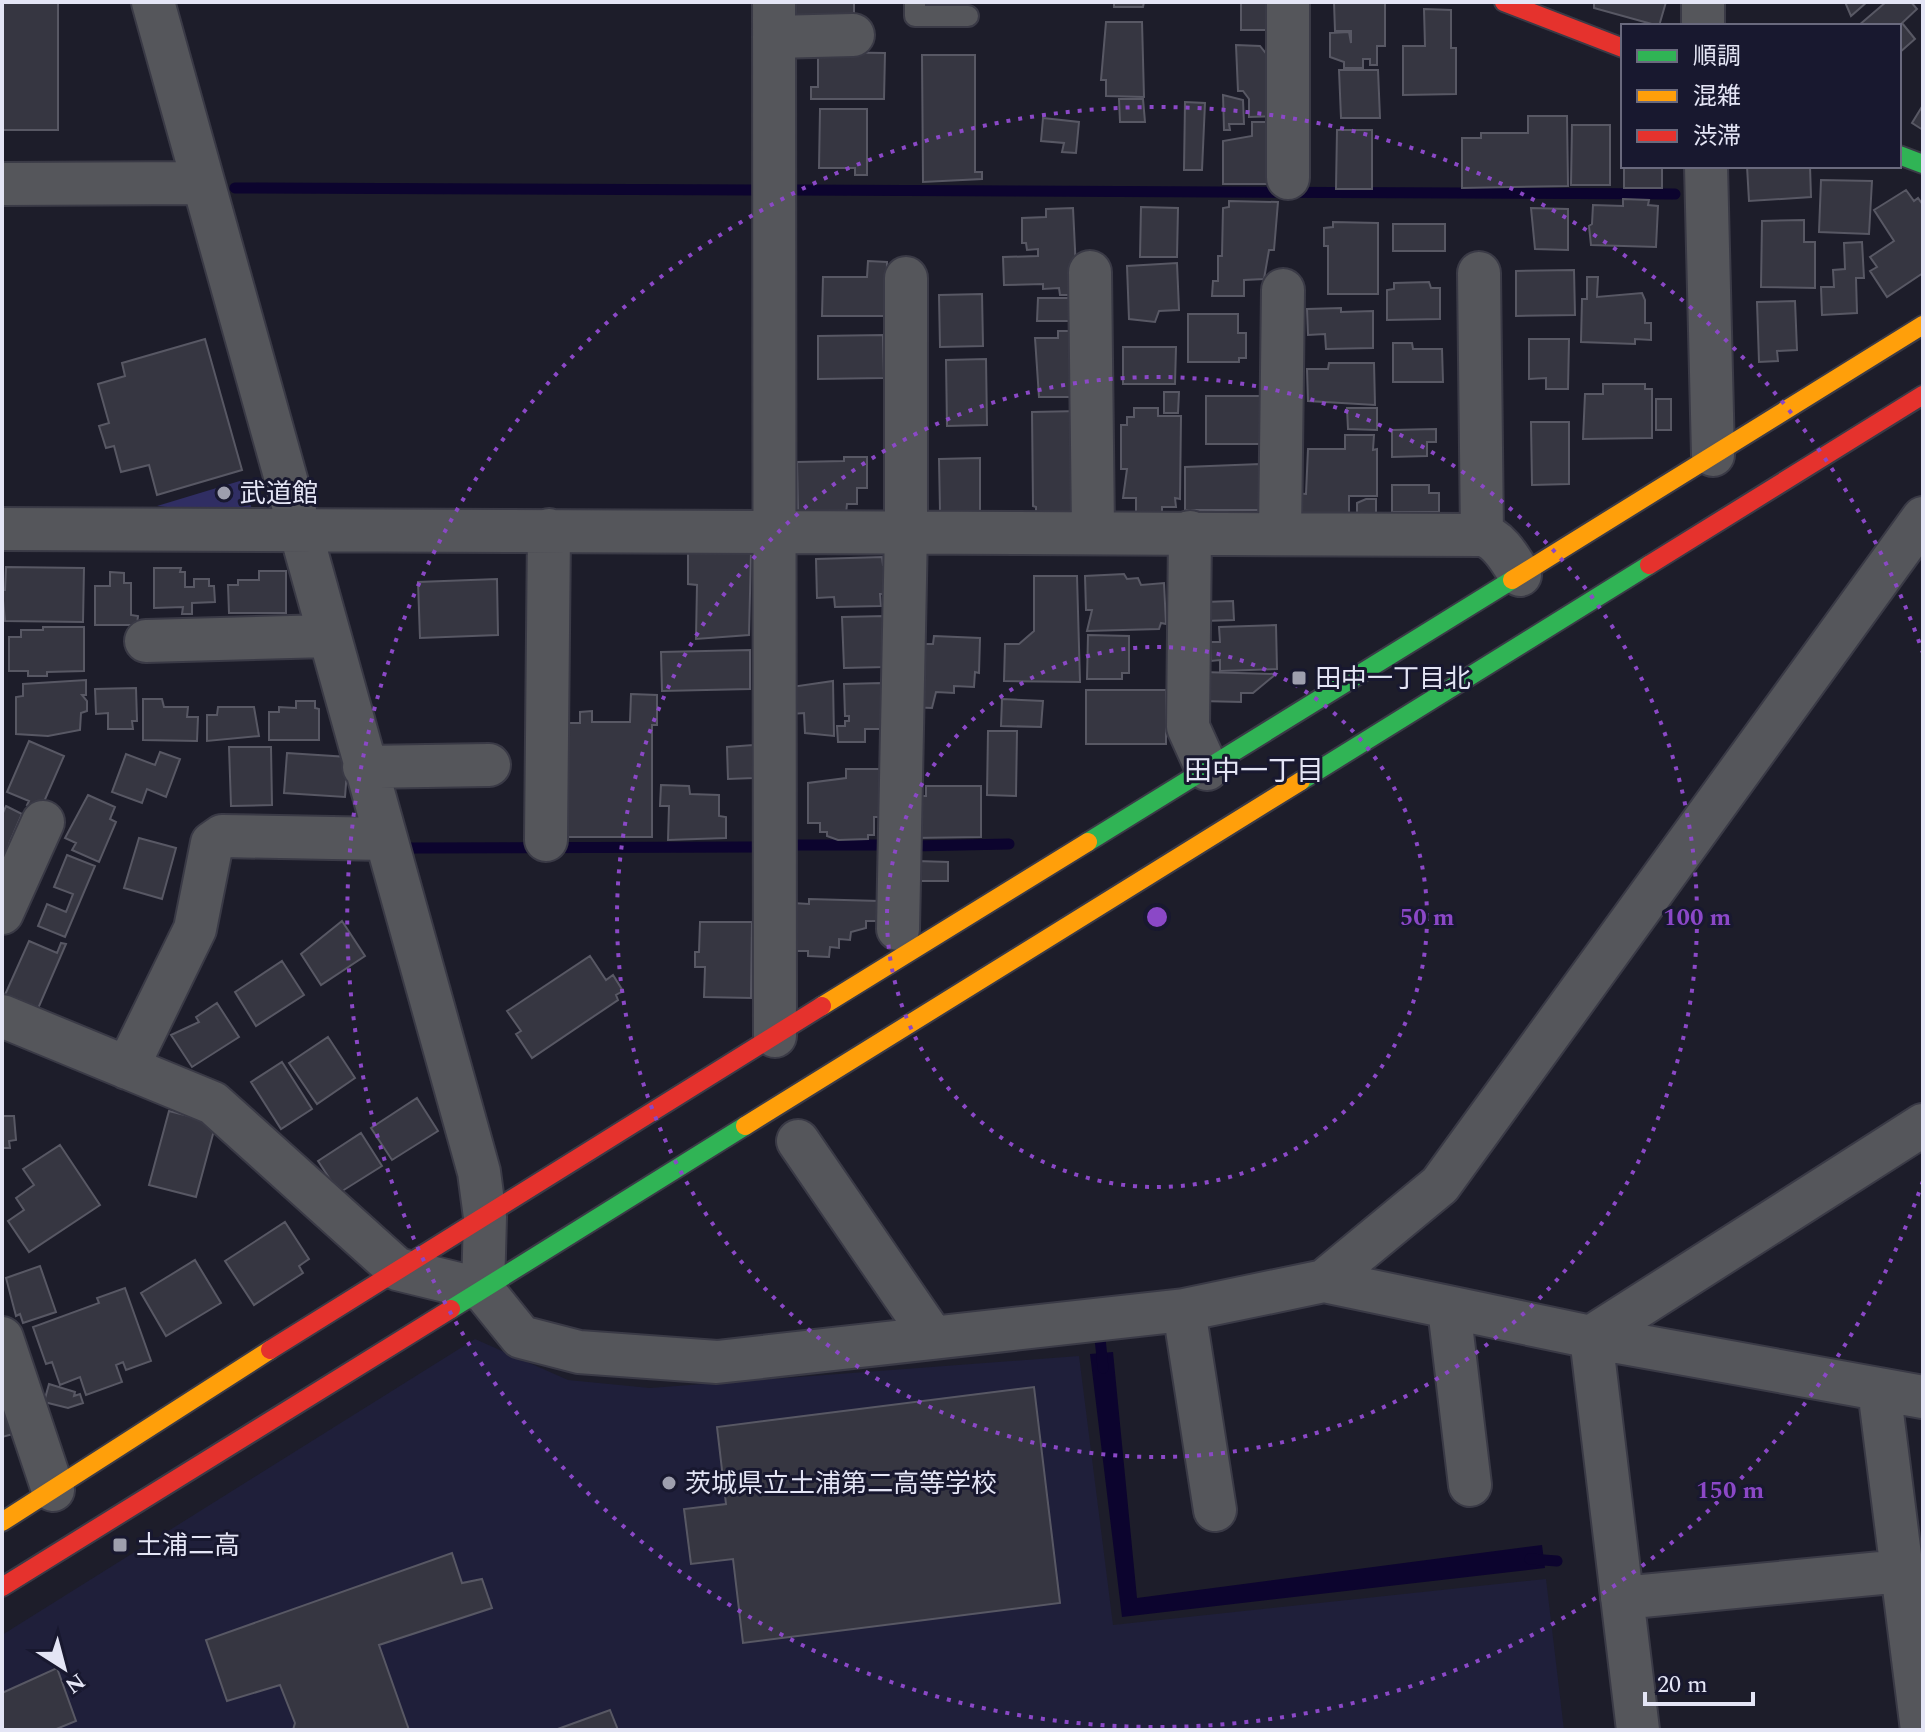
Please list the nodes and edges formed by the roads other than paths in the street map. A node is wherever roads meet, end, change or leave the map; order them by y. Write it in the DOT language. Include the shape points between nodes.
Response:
graph roads {
  1 [pos="153,2"];
  2 [pos="915,2"];
  3 [pos="1288,2"];
  4 [pos="1504,2"];
  5 [pos="1703,2"];
  6 [pos="968,16"];
  7 [pos="774,19"];
  8 [pos="1703,24"];
  9 [pos="853,35"];
  10 [pos="1621,47"];
  11 [pos="1901,156"];
  12 [pos="1923,164"];
  13 [pos="1706,168"];
  14 [pos="1288,178"];
  15 [pos="201,183"];
  16 [pos="2,184"];
  17 [pos="1090,272"];
  18 [pos="1479,273"];
  19 [pos="906,278"];
  20 [pos="1283,290"];
  21 [pos="1923,325"];
  22 [pos="1923,395"];
  23 [pos="1713,455"];
  24 [pos="1923,518"];
  25 [pos="2,529"];
  26 [pos="298,530"];
  27 [pos="549,530"];
  28 [pos="776,530"];
  29 [pos="906,530"];
  30 [pos="1093,531"];
  31 [pos="1190,532"];
  32 [pos="1280,534"];
  33 [pos="1482,535"];
  34 [pos="1520,575"];
  35 [pos="327,636"];
  36 [pos="146,641"];
  37 [pos="489,765"];
  38 [pos="364,767"];
  39 [pos="1207,769"];
  40 [pos="43,822"];
  41 [pos="385,839"];
  42 [pos="546,840"];
  43 [pos="2,913"];
  44 [pos="898,929"];
  45 [pos="2,1016"];
  46 [pos="775,1036"];
  47 [pos="127,1068"];
  48 [pos="1923,1125"];
  49 [pos="798,1141"];
  50 [pos="485,1217"];
  51 [pos="397,1269"];
  52 [pos="1324,1281"];
  53 [pos="483,1290"];
  54 [pos="1449,1308"];
  55 [pos="1184,1310"];
  56 [pos="1591,1337"];
  57 [pos="2,1338"];
  58 [pos="933,1338"];
  59 [pos="1879,1389"];
  60 [pos="1923,1397"];
  61 [pos="1470,1485"];
  62 [pos="53,1490"];
  63 [pos="1215,1510"];
  64 [pos="2,1522"];
  65 [pos="1902,1571"];
  66 [pos="2,1587"];
  67 [pos="1622,1598"];
  68 [pos="1638,1730"];
  69 [pos="1922,1730"];
  1 -- 15 [label="street"];
  2 -- 6 [label="lane" via="915,16"];
  3 -- 14 [label="street"];
  4 -- 10 [label="street"];
  5 -- 8 [label="street"];
  7 -- 9 [label="street"];
  7 -- 28 [label="street"];
  11 -- 12 [label="street"];
  13 -- 23 [label="street"];
  15 -- 16 [label="street"];
  15 -- 26 [label="street"];
  17 -- 30 [label="street"];
  18 -- 33 [label="street"];
  19 -- 29 [label="street"];
  20 -- 32 [label="street"];
  21 -- 23 [label="street"];
  22 -- 53 [label="street"];
  23 -- 34 [label="street"];
  24 -- 52 [label="street" via="1440,1185"];
  25 -- 26 [label="street"];
  26 -- 27 [label="street"];
  26 -- 35 [label="street"];
  27 -- 28 [label="street"];
  27 -- 42 [label="street"];
  28 -- 29 [label="street"];
  28 -- 46 [label="street"];
  29 -- 30 [label="street"];
  29 -- 44 [label="street"];
  30 -- 31 [label="street"];
  31 -- 32 [label="street"];
  31 -- 39 [label="street" via="1188,727"];
  32 -- 33 [label="street"];
  33 -- 34 [label="street" via="1503,549"];
  34 -- 39 [label="street"];
  35 -- 36 [label="street"];
  35 -- 38 [label="street"];
  37 -- 38 [label="street"];
  38 -- 41 [label="street"];
  39 -- 46 [label="street"];
  40 -- 43 [label="street"];
  41 -- 47 [label="street" via="222,836 212,843 195,929"];
  41 -- 50 [label="street" via="479,1172"];
  45 -- 47 [label="street"];
  46 -- 50 [label="street"];
  47 -- 51 [label="street" via="213,1103"];
  48 -- 56 [label="street"];
  49 -- 58 [label="street"];
  50 -- 51 [label="street"];
  50 -- 53 [label="street"];
  51 -- 53 [label="street"];
  51 -- 62 [label="street"];
  52 -- 54 [label="street"];
  52 -- 55 [label="street"];
  53 -- 58 [label="street" via="521,1337 579,1352 717,1362"];
  53 -- 66 [label="street"];
  54 -- 56 [label="street"];
  54 -- 61 [label="street"];
  55 -- 58 [label="street"];
  55 -- 63 [label="street"];
  56 -- 59 [label="street"];
  56 -- 67 [label="street"];
  57 -- 62 [label="street"];
  59 -- 60 [label="street"];
  59 -- 65 [label="street"];
  62 -- 64 [label="street"];
  65 -- 67 [label="street"];
  65 -- 69 [label="street"];
  67 -- 68 [label="street"];
}
